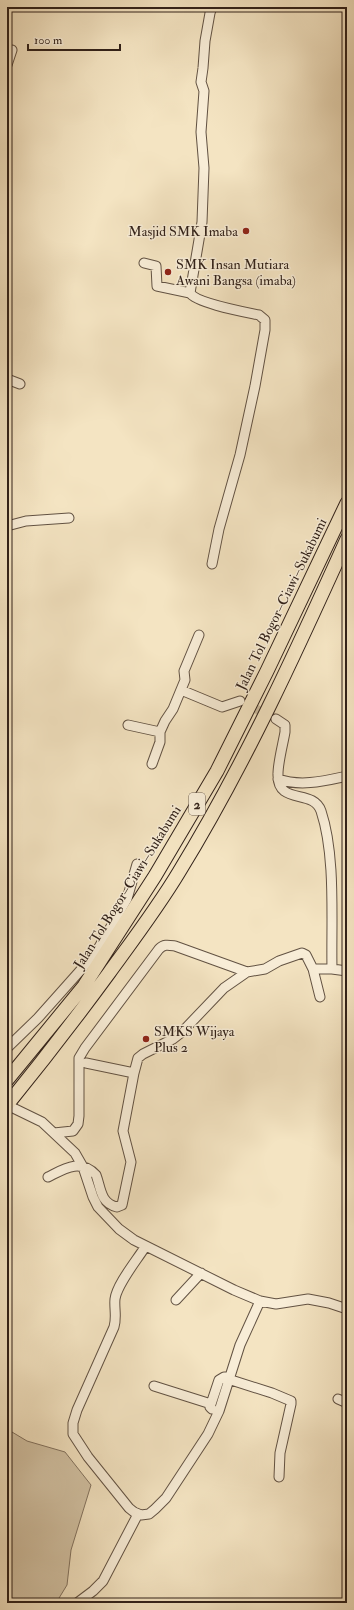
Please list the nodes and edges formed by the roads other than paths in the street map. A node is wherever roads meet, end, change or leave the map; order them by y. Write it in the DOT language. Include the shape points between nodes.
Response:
graph roads {
  1 [pos="212,7"];
  2 [pos="12,50"];
  3 [pos="7,65"];
  4 [pos="144,263"];
  5 [pos="190,293"];
  6 [pos="7,379"];
  7 [pos="20,384"];
  8 [pos="347,503"];
  9 [pos="70,518"];
  10 [pos="7,526"];
  11 [pos="347,539"];
  12 [pos="212,564"];
  13 [pos="199,635"];
  14 [pos="181,690"];
  15 [pos="240,701"];
  16 [pos="276,719"];
  17 [pos="128,725"];
  18 [pos="160,732"];
  19 [pos="152,764"];
  20 [pos="347,776"];
  21 [pos="278,779"];
  22 [pos="137,864"];
  23 [pos="332,968"];
  24 [pos="313,969"];
  25 [pos="347,971"];
  26 [pos="247,972"];
  27 [pos="320,997"];
  28 [pos="7,1048"];
  29 [pos="86,1063"];
  30 [pos="134,1072"];
  31 [pos="7,1080"];
  32 [pos="7,1105"];
  33 [pos="54,1133"];
  34 [pos="83,1167"];
  35 [pos="48,1177"];
  36 [pos="145,1247"];
  37 [pos="201,1273"];
  38 [pos="176,1300"];
  39 [pos="260,1301"];
  40 [pos="347,1309"];
  41 [pos="228,1378"];
  42 [pos="154,1386"];
  43 [pos="338,1399"];
  44 [pos="347,1403"];
  45 [pos="210,1404"];
  46 [pos="219,1411"];
  47 [pos="279,1477"];
  48 [pos="138,1514"];
  49 [pos="77,1603"];
  1 -- 5 [label="street" via="201,82 204,91 201,137 204,168 202,222"];
  2 -- 3 [label="street"];
  4 -- 5 [label="street" via="156,266 157,286"];
  5 -- 12 [label="street" via="201,301 259,315 265,320 255,386"];
  6 -- 7 [label="street"];
  8 -- 31 [label="highway, Jalan Tol Bogor–Ciawi–Sukabumi / 2" via="217,771 84,986"];
  9 -- 10 [label="street" via="26,521"];
  11 -- 32 [label="highway, Jalan Tol Bogor–Ciawi–Sukabumi / 2" via="288,669 179,872 139,932 63,1035"];
  13 -- 14 [label="street" via="184,671 186,677"];
  14 -- 15 [label="street" via="222,708"];
  14 -- 18 [label="street"];
  16 -- 21 [label="street" via="285,725"];
  17 -- 18 [label="street"];
  18 -- 19 [label="street" via="160,742"];
  20 -- 21 [label="street" via="304,783"];
  21 -- 23 [label="street" via="283,790 291,795 311,799 318,804 321,811 328,843"];
  22 -- 28 [label="street" via="127,898 95,954 38,1018"];
  23 -- 24 [label="street"];
  23 -- 25 [label="street"];
  24 -- 26 [label="street" via="306,955 302,953 279,961 265,970"];
  24 -- 27 [label="street"];
  26 -- 30 [label="street" via="224,988 174,1039 140,1056"];
  26 -- 33 [label="street" via="175,946 164,945 158,949 79,1058 78,1124 73,1131"];
  29 -- 30 [label="street"];
  30 -- 34 [label="street" via="123,1135 131,1164 122,1205 117,1207 107,1202 96,1175"];
  32 -- 33 [label="street" via="42,1122"];
  33 -- 34 [label="street" via="75,1153"];
  34 -- 35 [label="street" via="70,1166"];
  34 -- 36 [label="street" via="98,1207 119,1229"];
  36 -- 37 [label="street"];
  36 -- 48 [label="street" via="118,1289 114,1327 80,1404 73,1428 75,1437 88,1456 129,1508"];
  37 -- 38 [label="street"];
  37 -- 39 [label="street"];
  39 -- 40 [label="street" via="276,1304 308,1299"];
  39 -- 41 [label="street"];
  41 -- 45 [label="street" via="219,1380"];
  41 -- 46 [label="street"];
  41 -- 47 [label="street" via="291,1401 280,1453"];
  42 -- 45 [label="street"];
  43 -- 44 [label="street"];
  45 -- 46 [label="street" via="211,1409"];
  46 -- 48 [label="street" via="208,1434 166,1498 152,1512"];
  48 -- 49 [label="street" via="103,1581"];
}
